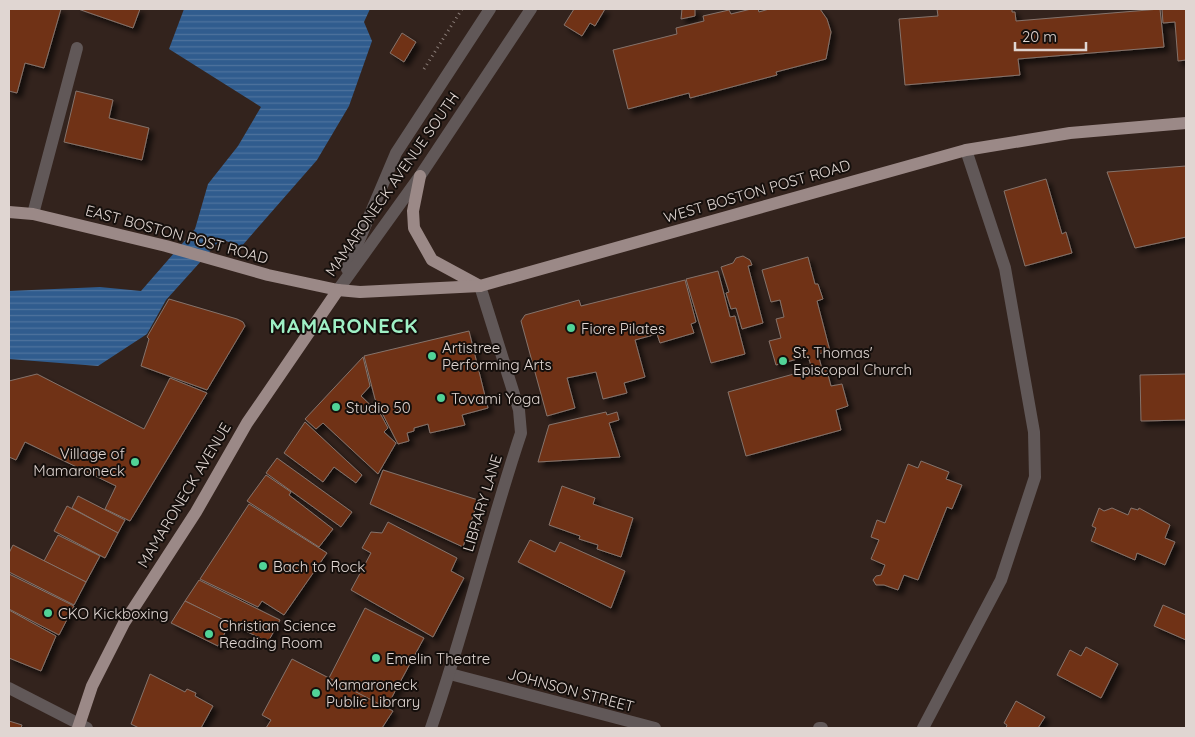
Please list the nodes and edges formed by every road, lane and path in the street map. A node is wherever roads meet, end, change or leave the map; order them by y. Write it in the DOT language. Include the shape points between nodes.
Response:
graph roads {
  1 [pos="462,9"];
  2 [pos="490,9"];
  3 [pos="531,9"];
  4 [pos="77,48"];
  5 [pos="424,69"];
  6 [pos="1186,123"];
  7 [pos="966,150"];
  8 [pos="420,176"];
  9 [pos="9,212"];
  10 [pos="33,214"];
  11 [pos="480,286"];
  12 [pos="338,290"];
  13 [pos="450,674"];
  14 [pos="9,688"];
  15 [pos="81,727"];
  16 [pos="431,728"];
  17 [pos="655,728"];
  18 [pos="924,728"];
  1 -- 5 [label="path"];
  2 -- 12 [label="street, MAMARONECK AVENUE SOUTH" via="396,153"];
  3 -- 8 [label="street, MAMARONECK AVENUE SOUTH"];
  4 -- 10 [label="street"];
  6 -- 7 [label="main road, WEST BOSTON POST ROAD" via="1070,134"];
  7 -- 11 [label="main road, WEST BOSTON POST ROAD"];
  7 -- 18 [label="street" via="1004,268 1034,432 1036,477 1001,580"];
  8 -- 11 [label="main road" via="413,211 414,228 432,260"];
  8 -- 12 [label="street, MAMARONECK AVENUE SOUTH"];
  9 -- 10 [label="main road, EAST BOSTON POST ROAD"];
  10 -- 12 [label="main road, EAST BOSTON POST ROAD"];
  11 -- 12 [label="main road, WEST BOSTON POST ROAD" via="360,292"];
  11 -- 13 [label="street, LIBRARY LANE" via="519,410 521,433"];
  12 -- 15 [label="main road, MAMARONECK AVENUE" via="247,423 196,512 124,623 92,686"];
  13 -- 16 [label="street, LIBRARY LANE"];
  13 -- 17 [label="street, JOHNSON STREET"];
  14 -- 15 [label="street"];
}
